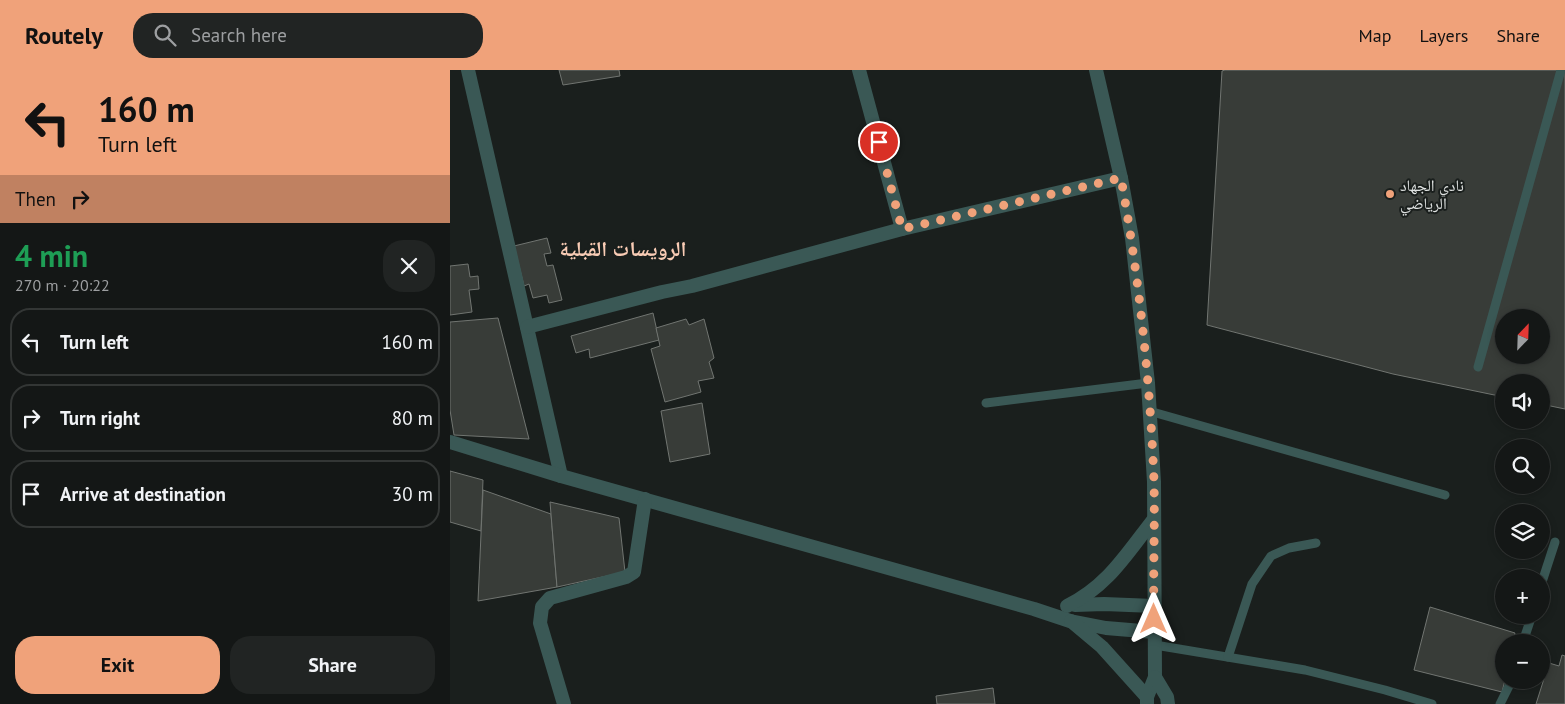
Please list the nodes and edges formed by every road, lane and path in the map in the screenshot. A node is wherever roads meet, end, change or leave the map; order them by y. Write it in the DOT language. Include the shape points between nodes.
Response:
graph roads {
  1 [pos="468,70"];
  2 [pos="859,70"];
  3 [pos="1096,70"];
  4 [pos="1560,70"];
  5 [pos="1121,178"];
  6 [pos="902,229"];
  7 [pos="527,326"];
  8 [pos="1478,366"];
  9 [pos="1148,383"];
  10 [pos="986,403"];
  11 [pos="1150,412"];
  12 [pos="450,442"];
  13 [pos="561,476"];
  14 [pos="1445,495"];
  15 [pos="645,499"];
  16 [pos="1154,518"];
  17 [pos="1555,542"];
  18 [pos="1316,543"];
  19 [pos="1546,569"];
  20 [pos="1067,606"];
  21 [pos="1154,606"];
  22 [pos="1034,609"];
  23 [pos="1070,621"];
  24 [pos="1155,638"];
  25 [pos="1228,658"];
  26 [pos="1155,677"];
  27 [pos="1508,689"];
  28 [pos="1147,701"];
  29 [pos="564,704"];
  30 [pos="1168,704"];
  31 [pos="1432,704"];
  32 [pos="1500,704"];
  1 -- 7 [label="street"];
  2 -- 6 [label="street"];
  3 -- 5 [label="street"];
  4 -- 8 [label="lane"];
  5 -- 6 [label="street"];
  5 -- 9 [label="street" via="1132,238"];
  6 -- 7 [label="street" via="692,286"];
  7 -- 13 [label="street"];
  9 -- 10 [label="lane"];
  9 -- 11 [label="street"];
  11 -- 14 [label="lane"];
  11 -- 16 [label="street"];
  12 -- 13 [label="street"];
  13 -- 15 [label="street"];
  15 -- 22 [label="street"];
  15 -- 29 [label="street" via="634,572 550,598 542,607 540,623"];
  16 -- 20 [label="street" via="1097,588"];
  16 -- 21 [label="street"];
  17 -- 19 [label="lane"];
  18 -- 25 [label="lane" via="1289,548 1271,556 1252,584"];
  20 -- 21 [label="street"];
  20 -- 22 [label="street"];
  21 -- 24 [label="street"];
  22 -- 23 [label="street"];
  23 -- 24 [label="street"];
  23 -- 28 [label="street" via="1102,648"];
  24 -- 25 [label="lane"];
  24 -- 26 [label="street"];
  25 -- 31 [label="lane" via="1305,670"];
  26 -- 28 [label="street"];
  26 -- 30 [label="street"];
  27 -- 32 [label="lane"];
}
